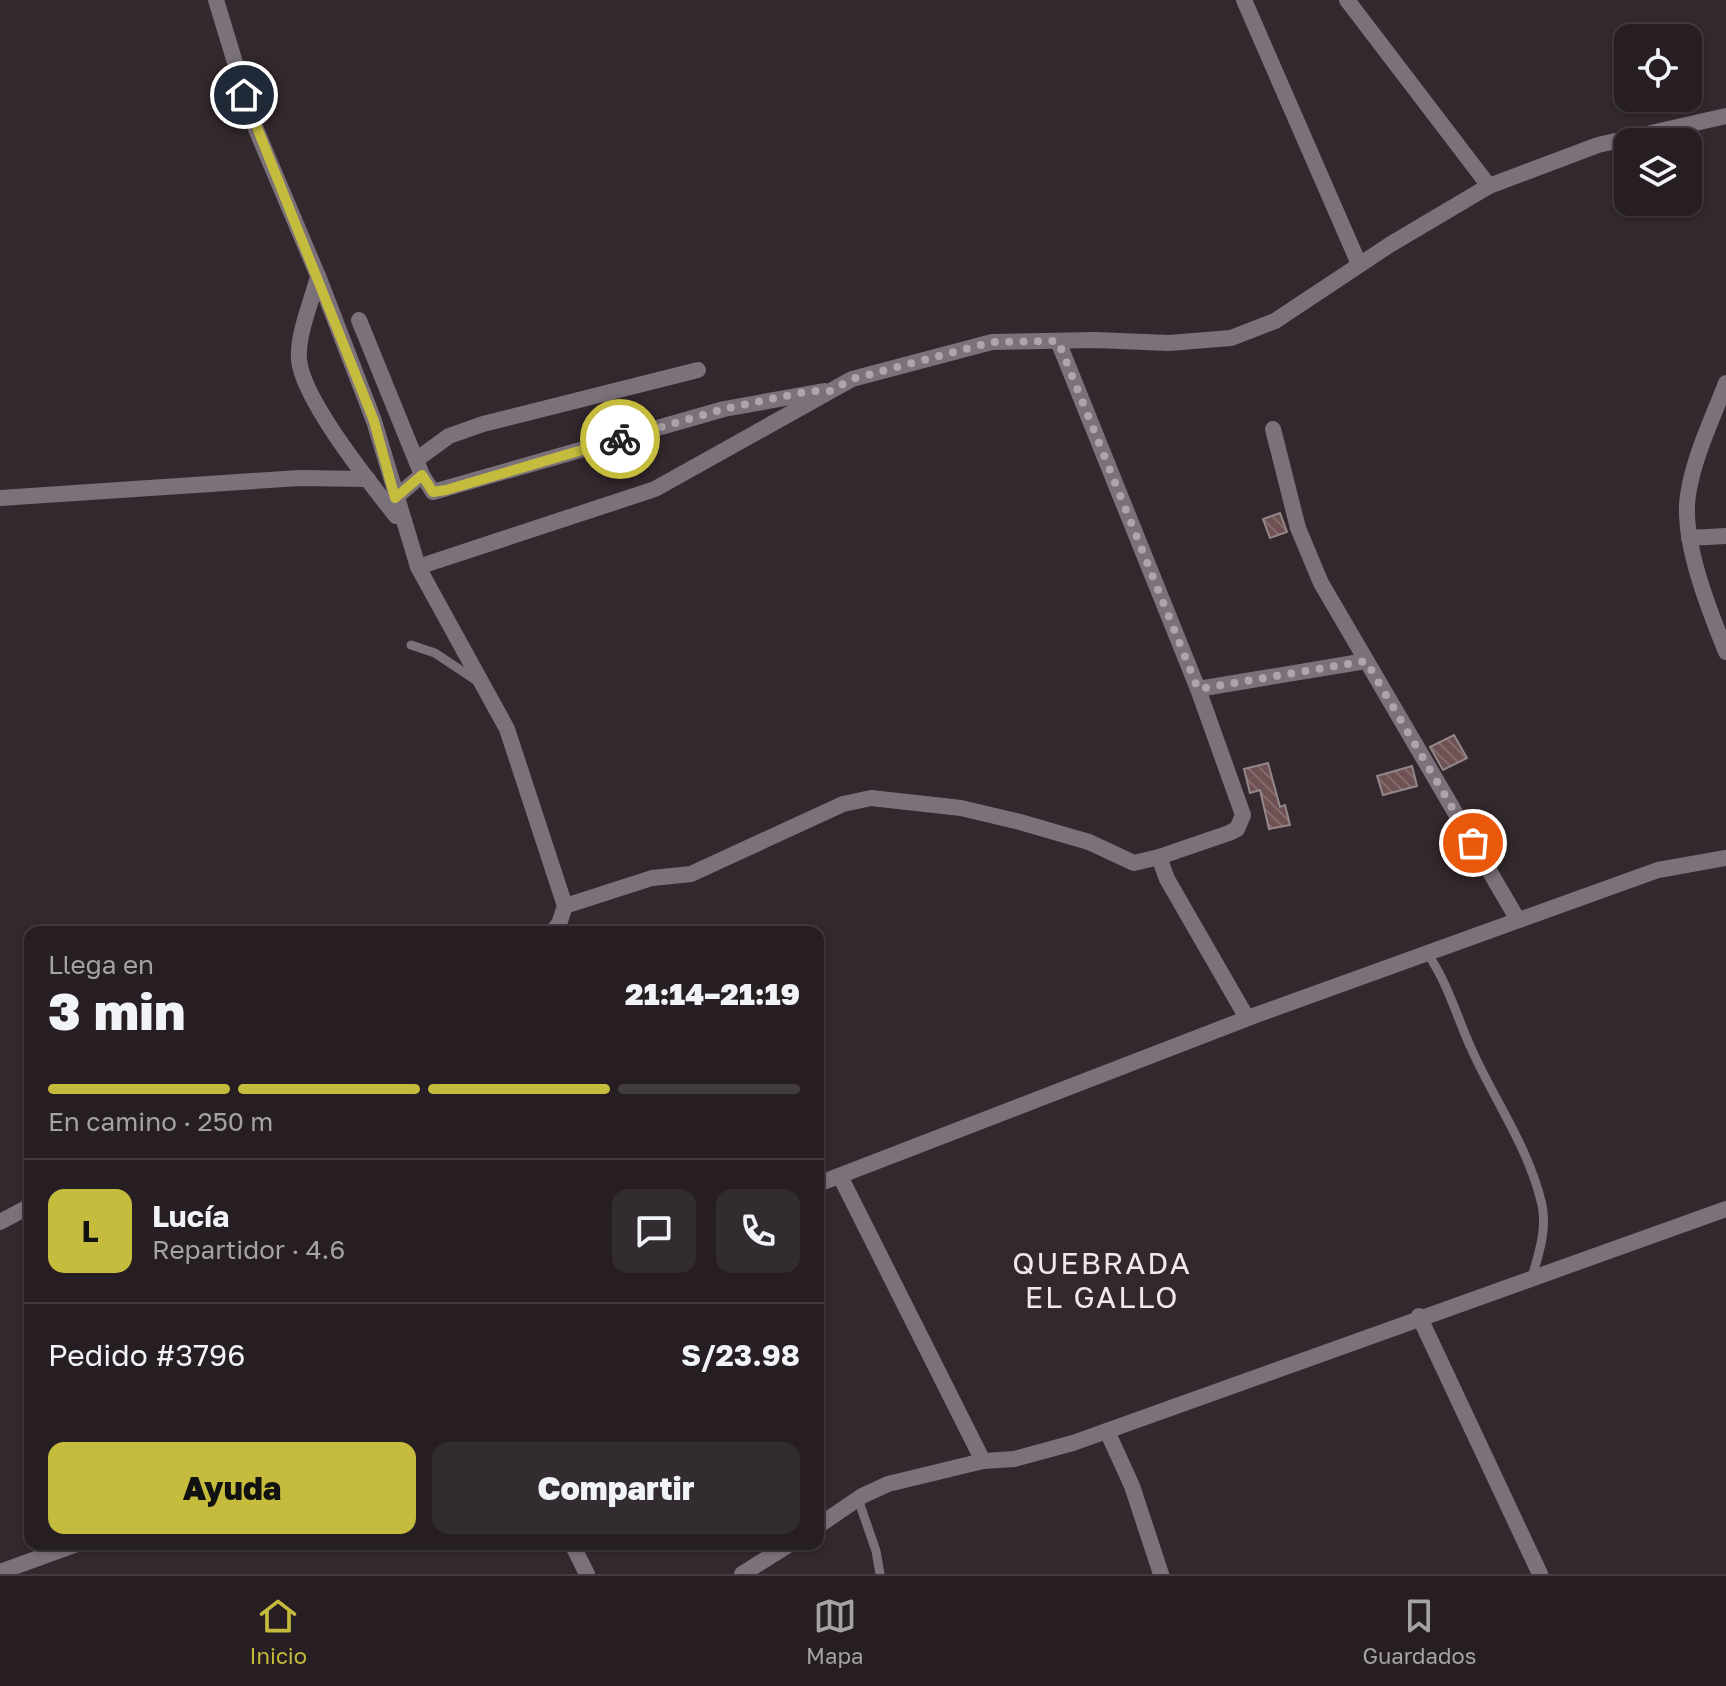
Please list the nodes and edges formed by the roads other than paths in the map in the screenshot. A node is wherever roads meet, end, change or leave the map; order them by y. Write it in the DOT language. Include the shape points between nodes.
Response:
graph roads {
  1 [pos="216,0"];
  2 [pos="1244,0"];
  3 [pos="1347,0"];
  4 [pos="1726,116"];
  5 [pos="1489,186"];
  6 [pos="1359,264"];
  7 [pos="318,276"];
  8 [pos="359,320"];
  9 [pos="1058,341"];
  10 [pos="698,370"];
  11 [pos="1726,383"];
  12 [pos="830,391"];
  13 [pos="1273,429"];
  14 [pos="419,468"];
  15 [pos="368,479"];
  16 [pos="0,498"];
  17 [pos="395,498"];
  18 [pos="402,523"];
  19 [pos="1726,536"];
  20 [pos="1689,538"];
  21 [pos="418,567"];
  22 [pos="411,645"];
  23 [pos="1726,652"];
  24 [pos="1366,661"];
  25 [pos="480,683"];
  26 [pos="1198,689"];
  27 [pos="1159,857"];
  28 [pos="1726,858"];
  29 [pos="565,906"];
  30 [pos="1518,920"];
  31 [pos="557,926"];
  32 [pos="1427,953"];
  33 [pos="1247,1018"];
  34 [pos="840,1176"];
  35 [pos="824,1182"];
  36 [pos="24,1209"];
  37 [pos="1726,1209"];
  38 [pos="0,1222"];
  39 [pos="1532,1277"];
  40 [pos="1419,1316"];
  41 [pos="1107,1431"];
  42 [pos="983,1461"];
  43 [pos="858,1499"];
  44 [pos="824,1522"];
  45 [pos="60,1550"];
  46 [pos="575,1550"];
  47 [pos="780,1550"];
  48 [pos="0,1572"];
  49 [pos="587,1574"];
  50 [pos="742,1574"];
  51 [pos="880,1574"];
  52 [pos="1161,1574"];
  53 [pos="1540,1574"];
  1 -- 7 [label="street" via="253,122"];
  2 -- 6 [label="street"];
  3 -- 5 [label="street"];
  4 -- 5 [label="street" via="1598,145"];
  5 -- 6 [label="street"];
  6 -- 9 [label="street" via="1275,321 1231,338"];
  7 -- 15 [label="street" via="300,344 301,371"];
  7 -- 17 [label="street" via="374,421"];
  8 -- 14 [label="street"];
  9 -- 12 [label="street" via="992,342 852,379"];
  9 -- 26 [label="street"];
  10 -- 14 [label="street" via="483,424 449,436"];
  11 -- 20 [label="street" via="1695,463 1687,499"];
  12 -- 14 [label="street" via="724,409 446,490 433,492"];
  12 -- 21 [label="street" via="655,489"];
  13 -- 24 [label="street" via="1298,528"];
  14 -- 17 [label="street"];
  15 -- 16 [label="street" via="299,478"];
  15 -- 18 [label="street"];
  17 -- 18 [label="street"];
  18 -- 21 [label="street"];
  19 -- 20 [label="street"];
  20 -- 23 [label="street"];
  21 -- 25 [label="street"];
  22 -- 25 [label="lane" via="435,653"];
  24 -- 26 [label="street"];
  24 -- 30 [label="street"];
  25 -- 29 [label="street" via="507,729"];
  26 -- 27 [label="street" via="1243,815 1229,833"];
  27 -- 29 [label="street" via="1134,863 1089,842 1020,822 961,808 871,798 843,804 691,874 652,878"];
  27 -- 33 [label="street"];
  28 -- 30 [label="street" via="1658,870"];
  29 -- 31 [label="street"];
  30 -- 32 [label="street"];
  32 -- 33 [label="street"];
  32 -- 39 [label="lane" via="1443,976 1471,1048 1516,1135 1542,1204 1542,1244"];
  33 -- 34 [label="street"];
  34 -- 35 [label="street"];
  34 -- 42 [label="street"];
  36 -- 38 [label="street"];
  37 -- 39 [label="street"];
  39 -- 40 [label="street"];
  40 -- 41 [label="street"];
  40 -- 53 [label="street"];
  41 -- 42 [label="street" via="1014,1459"];
  41 -- 52 [label="street"];
  42 -- 43 [label="street" via="888,1484"];
  43 -- 44 [label="street"];
  43 -- 51 [label="lane"];
  45 -- 48 [label="street"];
  46 -- 49 [label="street"];
  47 -- 50 [label="street"];
}
